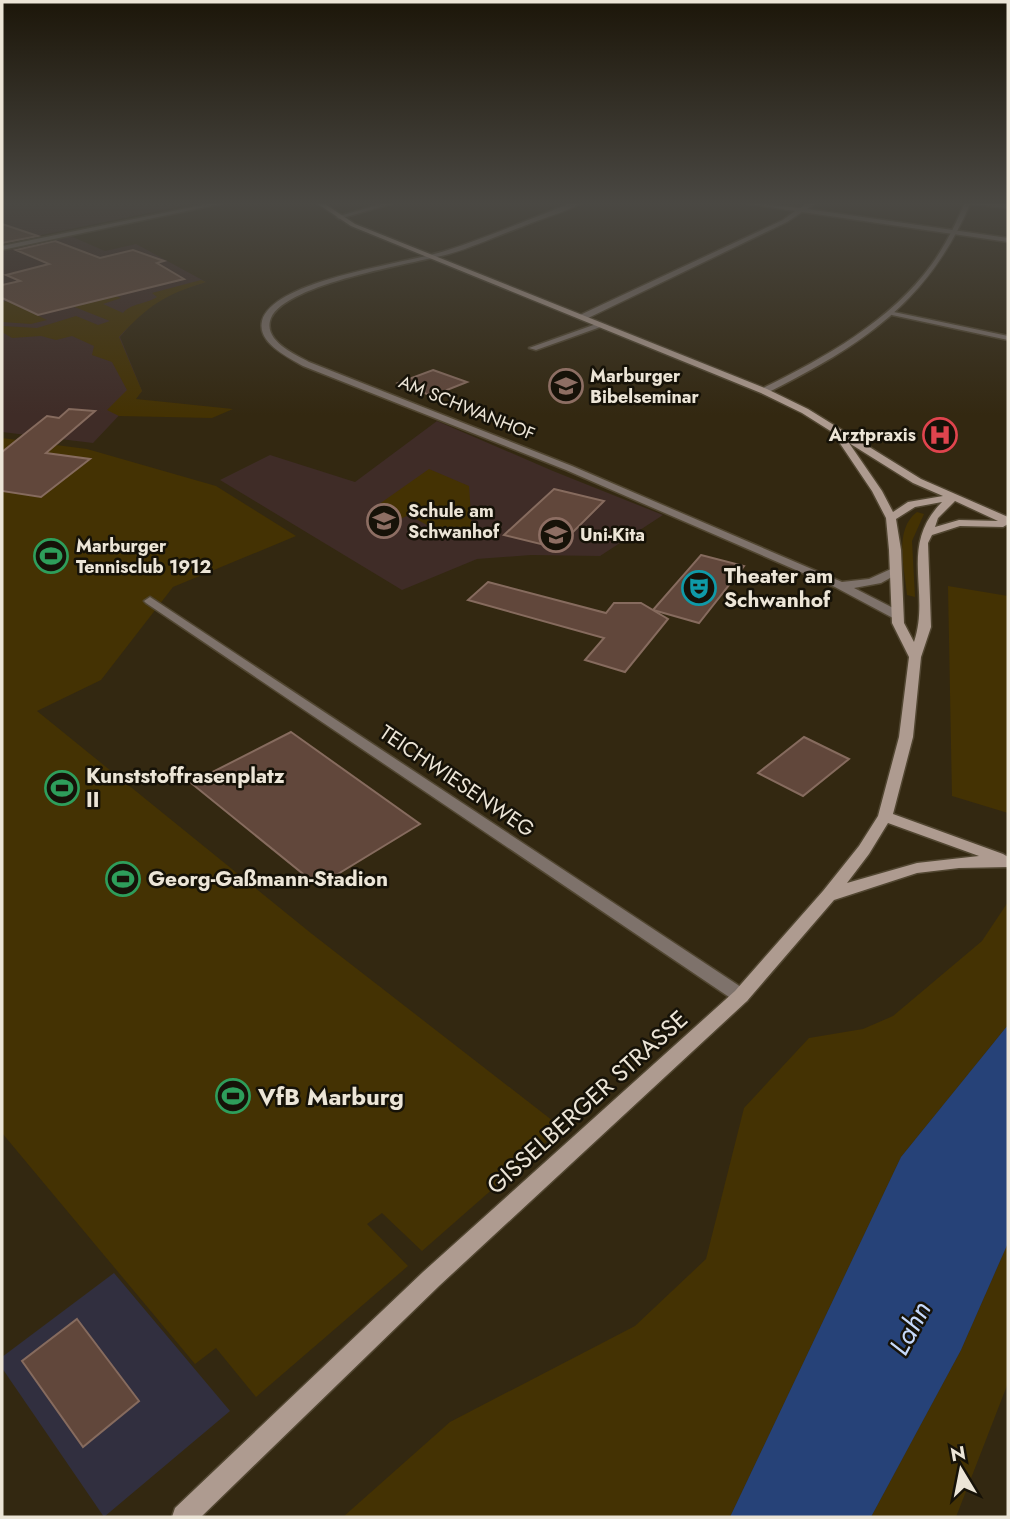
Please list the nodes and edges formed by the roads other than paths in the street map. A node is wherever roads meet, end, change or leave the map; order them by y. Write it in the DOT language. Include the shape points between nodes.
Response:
graph roads {
  1 [pos="365,273"];
  2 [pos="472,273"];
  3 [pos="676,273"];
  4 [pos="930,273"];
  5 [pos="892,313"];
  6 [pos="583,317"];
  7 [pos="602,325"];
  8 [pos="1008,338"];
  9 [pos="533,348"];
  10 [pos="764,391"];
  11 [pos="838,432"];
  12 [pos="952,498"];
  13 [pos="891,518"];
  14 [pos="1008,523"];
  15 [pos="926,533"];
  16 [pos="895,571"];
  17 [pos="839,584"];
  18 [pos="150,601"];
  19 [pos="897,615"];
  20 [pos="915,657"];
  21 [pos="885,816"];
  22 [pos="1008,862"];
  23 [pos="830,895"];
  24 [pos="741,996"];
  25 [pos="184,1517"];
  1 -- 17 [label="street, AM SCHWANHOF" via="318,284 279,303 265,327 269,340 306,363 486,433"];
  2 -- 6 [label="main road"];
  3 -- 6 [label="street"];
  4 -- 5 [label="street"];
  5 -- 8 [label="street"];
  5 -- 10 [label="street"];
  6 -- 7 [label="main road"];
  7 -- 9 [label="street"];
  7 -- 10 [label="main road"];
  10 -- 11 [label="main road"];
  11 -- 12 [label="main road"];
  11 -- 13 [label="main road"];
  12 -- 13 [label="main road" via="912,504"];
  12 -- 14 [label="main road"];
  12 -- 15 [label="main road, GISSELBERGER STRASSE" via="933,517"];
  13 -- 16 [label="main road"];
  14 -- 15 [label="main road" via="959,523"];
  15 -- 20 [label="main road, GISSELBERGER STRASSE" via="922,555 925,627"];
  16 -- 17 [label="street, AM SCHWANHOF" via="870,584"];
  16 -- 19 [label="main road"];
  17 -- 19 [label="street, AM SCHWANHOF"];
  18 -- 24 [label="street, TEICHWIESENWEG"];
  19 -- 20 [label="main road"];
  20 -- 21 [label="main road, GISSELBERGER STRASSE" via="906,737"];
  21 -- 22 [label="main road"];
  21 -- 23 [label="main road, GISSELBERGER STRASSE"];
  22 -- 23 [label="main road" via="916,866"];
  23 -- 24 [label="main road, GISSELBERGER STRASSE"];
  24 -- 25 [label="main road, GISSELBERGER STRASSE" via="431,1279"];
}
